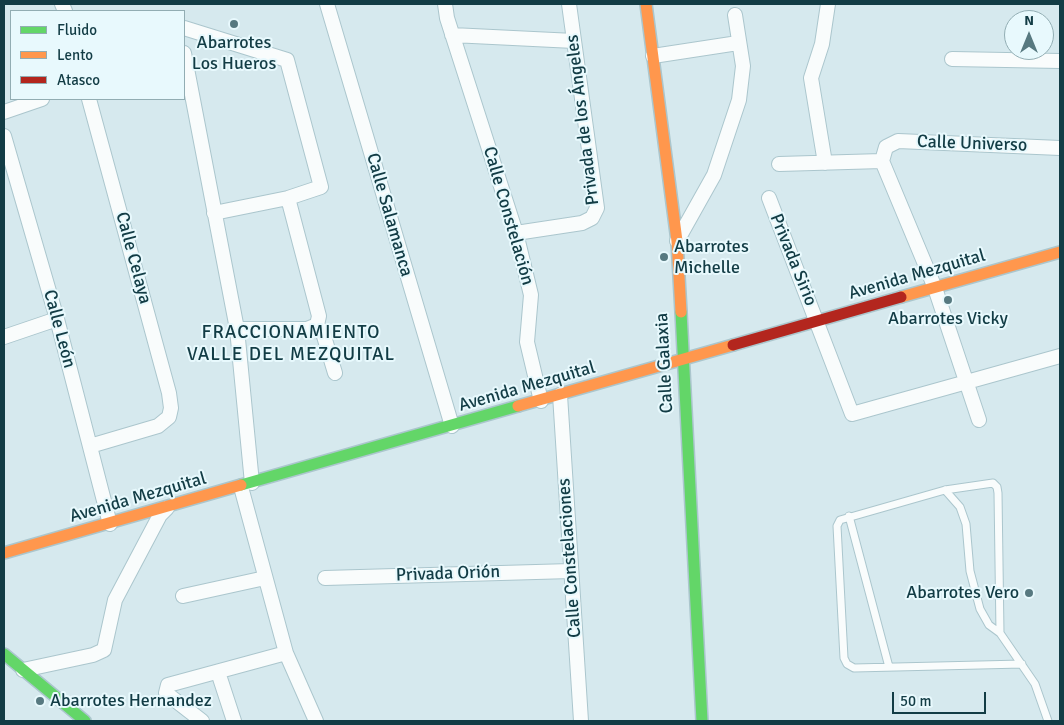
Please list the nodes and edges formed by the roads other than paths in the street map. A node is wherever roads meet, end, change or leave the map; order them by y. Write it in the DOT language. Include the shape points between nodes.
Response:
graph roads {
  1 [pos="327,4"];
  2 [pos="446,4"];
  3 [pos="569,4"];
  4 [pos="646,4"];
  5 [pos="828,4"];
  6 [pos="735,15"];
  7 [pos="185,28"];
  8 [pos="452,35"];
  9 [pos="574,41"];
  10 [pos="738,42"];
  11 [pos="653,56"];
  12 [pos="185,57"];
  13 [pos="952,59"];
  14 [pos="1060,61"];
  15 [pos="39,100"];
  16 [pos="89,100"];
  17 [pos="4,112"];
  18 [pos="4,136"];
  19 [pos="1060,148"];
  20 [pos="882,161"];
  21 [pos="825,163"];
  22 [pos="780,164"];
  23 [pos="288,198"];
  24 [pos="769,198"];
  25 [pos="214,213"];
  26 [pos="516,233"];
  27 [pos="677,241"];
  28 [pos="1060,252"];
  29 [pos="934,288"];
  30 [pos="57,319"];
  31 [pos="818,322"];
  32 [pos="317,325"];
  33 [pos="237,329"];
  34 [pos="4,336"];
  35 [pos="1060,356"];
  36 [pos="683,361"];
  37 [pos="335,372"];
  38 [pos="966,382"];
  39 [pos="560,395"];
  40 [pos="541,401"];
  41 [pos="979,420"];
  42 [pos="452,426"];
  43 [pos="90,446"];
  44 [pos="246,485"];
  45 [pos="945,490"];
  46 [pos="167,508"];
  47 [pos="849,516"];
  48 [pos="110,524"];
  49 [pos="4,553"];
  50 [pos="571,571"];
  51 [pos="265,578"];
  52 [pos="326,578"];
  53 [pos="183,596"];
  54 [pos="1000,633"];
  55 [pos="286,653"];
  56 [pos="4,654"];
  57 [pos="1022,664"];
  58 [pos="889,667"];
  59 [pos="23,670"];
  60 [pos="218,672"];
  61 [pos="85,721"];
  62 [pos="202,721"];
  63 [pos="234,721"];
  64 [pos="316,721"];
  65 [pos="581,721"];
  66 [pos="702,721"];
  67 [pos="1048,721"];
  1 -- 42 [label="street, Calle Salamanca"];
  2 -- 8 [label="street, Calle Constelación"];
  3 -- 9 [label="street, Privada de los Ángeles"];
  4 -- 11 [label="street, Calle Galaxia"];
  5 -- 21 [label="street" via="822,44 811,78"];
  6 -- 10 [label="street"];
  7 -- 23 [label="street" via="287,60 321,187"];
  8 -- 9 [label="street"];
  8 -- 26 [label="street, Calle Constelación"];
  9 -- 26 [label="street, Privada de los Ángeles" via="597,208 592,218 582,223"];
  10 -- 11 [label="street"];
  10 -- 27 [label="street" via="743,66 738,100 714,176"];
  11 -- 27 [label="street, Calle Galaxia"];
  12 -- 25 [label="street"];
  13 -- 14 [label="street"];
  15 -- 17 [label="street"];
  16 -- 43 [label="street, Calle Celaya" via="170,393 171,408 169,417 158,426"];
  18 -- 30 [label="street, Calle León"];
  19 -- 20 [label="street, Calle Universo" via="898,141 886,147"];
  20 -- 21 [label="street"];
  20 -- 29 [label="street"];
  21 -- 22 [label="street"];
  23 -- 25 [label="street"];
  23 -- 32 [label="street" via="319,316"];
  24 -- 31 [label="street, Privada Sirio"];
  25 -- 33 [label="street"];
  26 -- 40 [label="street, Calle Constelación" via="531,296 527,342"];
  27 -- 36 [label="street, Calle Galaxia"];
  28 -- 29 [label="street, Avenida Mezquital"];
  29 -- 31 [label="street, Avenida Mezquital"];
  29 -- 38 [label="street"];
  30 -- 34 [label="street"];
  30 -- 43 [label="street, Calle León"];
  31 -- 36 [label="street, Avenida Mezquital"];
  31 -- 38 [label="street, Privada Sirio" via="852,414"];
  32 -- 33 [label="street" via="307,329"];
  32 -- 37 [label="street" via="323,333"];
  33 -- 44 [label="street"];
  35 -- 38 [label="street"];
  36 -- 39 [label="street, Avenida Mezquital"];
  36 -- 66 [label="street, Calle Galaxia"];
  38 -- 41 [label="street"];
  39 -- 40 [label="street, Avenida Mezquital"];
  39 -- 50 [label="street, Calle Constelaciones"];
  40 -- 42 [label="street, Avenida Mezquital"];
  42 -- 44 [label="street, Avenida Mezquital"];
  43 -- 48 [label="street, Calle León"];
  44 -- 46 [label="street, Avenida Mezquital"];
  44 -- 51 [label="street"];
  45 -- 47 [label="lane"];
  45 -- 54 [label="lane" via="960,507 966,524 970,571 980,609 989,625"];
  45 -- 54 [label="lane" via="989,482 997,487"];
  46 -- 48 [label="street, Avenida Mezquital"];
  46 -- 59 [label="street" via="160,515 115,600 104,650"];
  47 -- 58 [label="lane"];
  47 -- 58 [label="lane" via="836,526 844,658 854,668"];
  48 -- 49 [label="street, Avenida Mezquital"];
  50 -- 52 [label="street, Privada Orión"];
  50 -- 65 [label="street, Calle Constelaciones"];
  51 -- 53 [label="street"];
  51 -- 55 [label="street"];
  54 -- 57 [label="lane"];
  55 -- 60 [label="street"];
  55 -- 64 [label="street"];
  56 -- 59 [label="street"];
  57 -- 58 [label="lane"];
  57 -- 67 [label="lane" via="1035,684"];
  59 -- 61 [label="street"];
  60 -- 62 [label="street" via="166,689 166,693"];
  60 -- 63 [label="street"];
}
